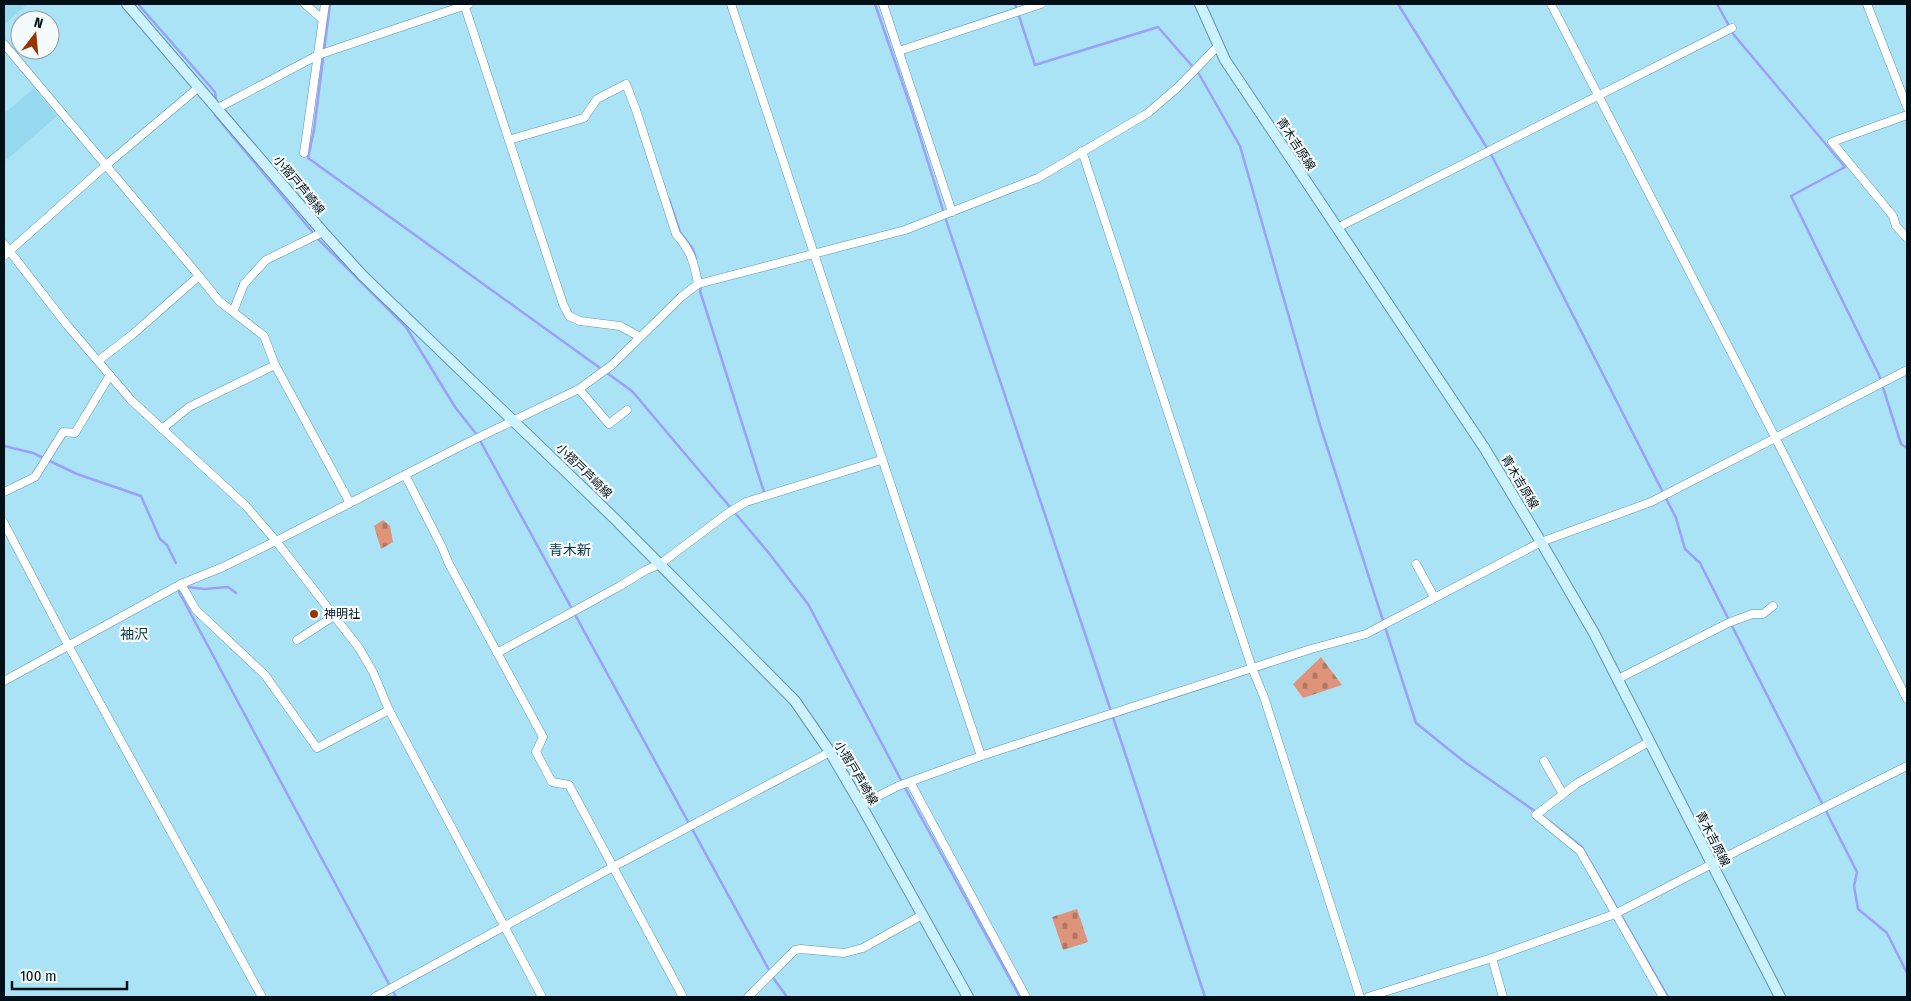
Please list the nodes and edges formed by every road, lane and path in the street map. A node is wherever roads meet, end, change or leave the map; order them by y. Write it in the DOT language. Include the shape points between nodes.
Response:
graph roads {
  1 [pos="127,4"];
  2 [pos="304,4"];
  3 [pos="324,4"];
  4 [pos="466,4"];
  5 [pos="731,4"];
  6 [pos="883,4"];
  7 [pos="1041,4"];
  8 [pos="1200,4"];
  9 [pos="1551,4"];
  10 [pos="1867,4"];
  11 [pos="322,19"];
  12 [pos="1732,28"];
  13 [pos="4,44"];
  14 [pos="1218,46"];
  15 [pos="899,51"];
  16 [pos="318,55"];
  17 [pos="199,87"];
  18 [pos="1598,96"];
  19 [pos="218,108"];
  20 [pos="1907,108"];
  21 [pos="1907,115"];
  22 [pos="509,140"];
  23 [pos="1082,151"];
  24 [pos="304,153"];
  25 [pos="105,166"];
  26 [pos="952,212"];
  27 [pos="1337,228"];
  28 [pos="323,232"];
  29 [pos="1907,238"];
  30 [pos="4,244"];
  31 [pos="814,253"];
  32 [pos="7,254"];
  33 [pos="199,276"];
  34 [pos="698,284"];
  35 [pos="233,312"];
  36 [pos="640,338"];
  37 [pos="98,361"];
  38 [pos="275,366"];
  39 [pos="1907,370"];
  40 [pos="110,375"];
  41 [pos="579,389"];
  42 [pos="627,410"];
  43 [pos="514,420"];
  44 [pos="162,429"];
  45 [pos="1775,437"];
  46 [pos="882,460"];
  47 [pos="405,475"];
  48 [pos="4,492"];
  49 [pos="350,503"];
  50 [pos="4,523"];
  51 [pos="276,541"];
  52 [pos="1541,542"];
  53 [pos="660,564"];
  54 [pos="1416,564"];
  55 [pos="181,584"];
  56 [pos="1434,597"];
  57 [pos="1773,606"];
  58 [pos="334,616"];
  59 [pos="297,640"];
  60 [pos="68,645"];
  61 [pos="497,653"];
  62 [pos="1252,668"];
  63 [pos="1618,679"];
  64 [pos="4,681"];
  65 [pos="1907,699"];
  66 [pos="389,710"];
  67 [pos="1650,741"];
  68 [pos="830,752"];
  69 [pos="981,756"];
  70 [pos="1544,761"];
  71 [pos="1907,766"];
  72 [pos="910,782"];
  73 [pos="1563,794"];
  74 [pos="861,805"];
  75 [pos="1711,864"];
  76 [pos="613,867"];
  77 [pos="1615,914"];
  78 [pos="922,916"];
  79 [pos="504,926"];
  80 [pos="1492,958"];
  81 [pos="262,997"];
  82 [pos="375,997"];
  83 [pos="542,997"];
  84 [pos="684,997"];
  85 [pos="748,997"];
  86 [pos="968,997"];
  87 [pos="1026,997"];
  88 [pos="1360,997"];
  89 [pos="1368,997"];
  90 [pos="1503,997"];
  91 [pos="1664,997"];
  92 [pos="1780,997"];
  1 -- 17 [label="main road, 小摺戸芦崎線"];
  2 -- 11 [label="street"];
  3 -- 11 [label="street"];
  4 -- 16 [label="street"];
  4 -- 22 [label="street"];
  5 -- 31 [label="street"];
  6 -- 15 [label="street"];
  7 -- 15 [label="street"];
  8 -- 14 [label="main road, 青木吉原線"];
  9 -- 18 [label="street"];
  10 -- 20 [label="street"];
  11 -- 16 [label="street"];
  12 -- 18 [label="street"];
  13 -- 25 [label="street"];
  14 -- 23 [label="street" via="1148,113"];
  14 -- 27 [label="main road, 青木吉原線"];
  15 -- 26 [label="street"];
  16 -- 19 [label="street"];
  16 -- 24 [label="street"];
  17 -- 19 [label="main road, 小摺戸芦崎線"];
  17 -- 25 [label="street"];
  18 -- 27 [label="street"];
  18 -- 45 [label="street"];
  19 -- 28 [label="main road, 小摺戸芦崎線"];
  21 -- 29 [label="street" via="1832,142 1893,216 1896,226"];
  22 -- 34 [label="street" via="584,118 597,99 626,84 676,234 693,258"];
  22 -- 36 [label="street" via="563,304 570,316 620,326"];
  23 -- 26 [label="street" via="1038,178"];
  23 -- 62 [label="street"];
  25 -- 32 [label="street"];
  25 -- 33 [label="street"];
  26 -- 31 [label="street" via="905,230"];
  27 -- 52 [label="main road, 青木吉原線" via="1486,449"];
  28 -- 35 [label="street" via="266,260 244,284"];
  28 -- 43 [label="main road, 小摺戸芦崎線" via="362,275"];
  30 -- 32 [label="street"];
  31 -- 34 [label="street"];
  31 -- 46 [label="street"];
  32 -- 37 [label="street"];
  33 -- 35 [label="street" via="219,301"];
  33 -- 37 [label="street"];
  34 -- 36 [label="street"];
  35 -- 38 [label="street" via="264,336"];
  36 -- 41 [label="street" via="612,365"];
  37 -- 40 [label="street"];
  38 -- 44 [label="street" via="189,406"];
  38 -- 49 [label="street"];
  39 -- 45 [label="street"];
  40 -- 44 [label="street"];
  40 -- 48 [label="street" via="75,433 63,432 35,477"];
  41 -- 42 [label="street" via="609,424"];
  41 -- 43 [label="street"];
  43 -- 47 [label="street"];
  43 -- 53 [label="main road, 小摺戸芦崎線"];
  44 -- 51 [label="street" via="246,506"];
  45 -- 52 [label="street" via="1651,502"];
  45 -- 65 [label="street"];
  46 -- 53 [label="street" via="746,502"];
  46 -- 69 [label="street"];
  47 -- 49 [label="street"];
  47 -- 61 [label="street"];
  49 -- 51 [label="street"];
  50 -- 60 [label="street"];
  51 -- 55 [label="street"];
  51 -- 58 [label="street"];
  52 -- 56 [label="street"];
  52 -- 63 [label="main road, 青木吉原線"];
  53 -- 61 [label="street"];
  53 -- 68 [label="main road, 小摺戸芦崎線" via="795,701"];
  54 -- 56 [label="street"];
  55 -- 60 [label="street"];
  55 -- 66 [label="street" via="196,610 265,675 317,748"];
  56 -- 62 [label="street" via="1366,634"];
  57 -- 63 [label="street" via="1763,614 1752,614 1728,623"];
  58 -- 59 [label="street"];
  58 -- 66 [label="street" via="359,648"];
  60 -- 64 [label="street"];
  60 -- 81 [label="street"];
  61 -- 76 [label="street" via="543,737 536,752 552,782 569,785"];
  62 -- 69 [label="street"];
  62 -- 88 [label="street"];
  63 -- 67 [label="main road, 青木吉原線"];
  66 -- 79 [label="street"];
  67 -- 73 [label="street"];
  67 -- 75 [label="main road, 青木吉原線"];
  68 -- 74 [label="main road, 小摺戸芦崎線"];
  68 -- 76 [label="street"];
  69 -- 72 [label="street"];
  70 -- 73 [label="street"];
  71 -- 75 [label="street"];
  72 -- 74 [label="street"];
  72 -- 87 [label="street"];
  73 -- 77 [label="street" via="1536,815 1580,851"];
  74 -- 78 [label="main road, 小摺戸芦崎線"];
  75 -- 77 [label="street"];
  75 -- 92 [label="main road, 青木吉原線"];
  76 -- 79 [label="street"];
  76 -- 84 [label="street"];
  77 -- 80 [label="street"];
  77 -- 91 [label="street"];
  78 -- 85 [label="street" via="863,948 844,952 795,950"];
  78 -- 86 [label="main road, 小摺戸芦崎線"];
  79 -- 82 [label="street"];
  79 -- 83 [label="street"];
  80 -- 89 [label="street"];
  80 -- 90 [label="street"];
}
